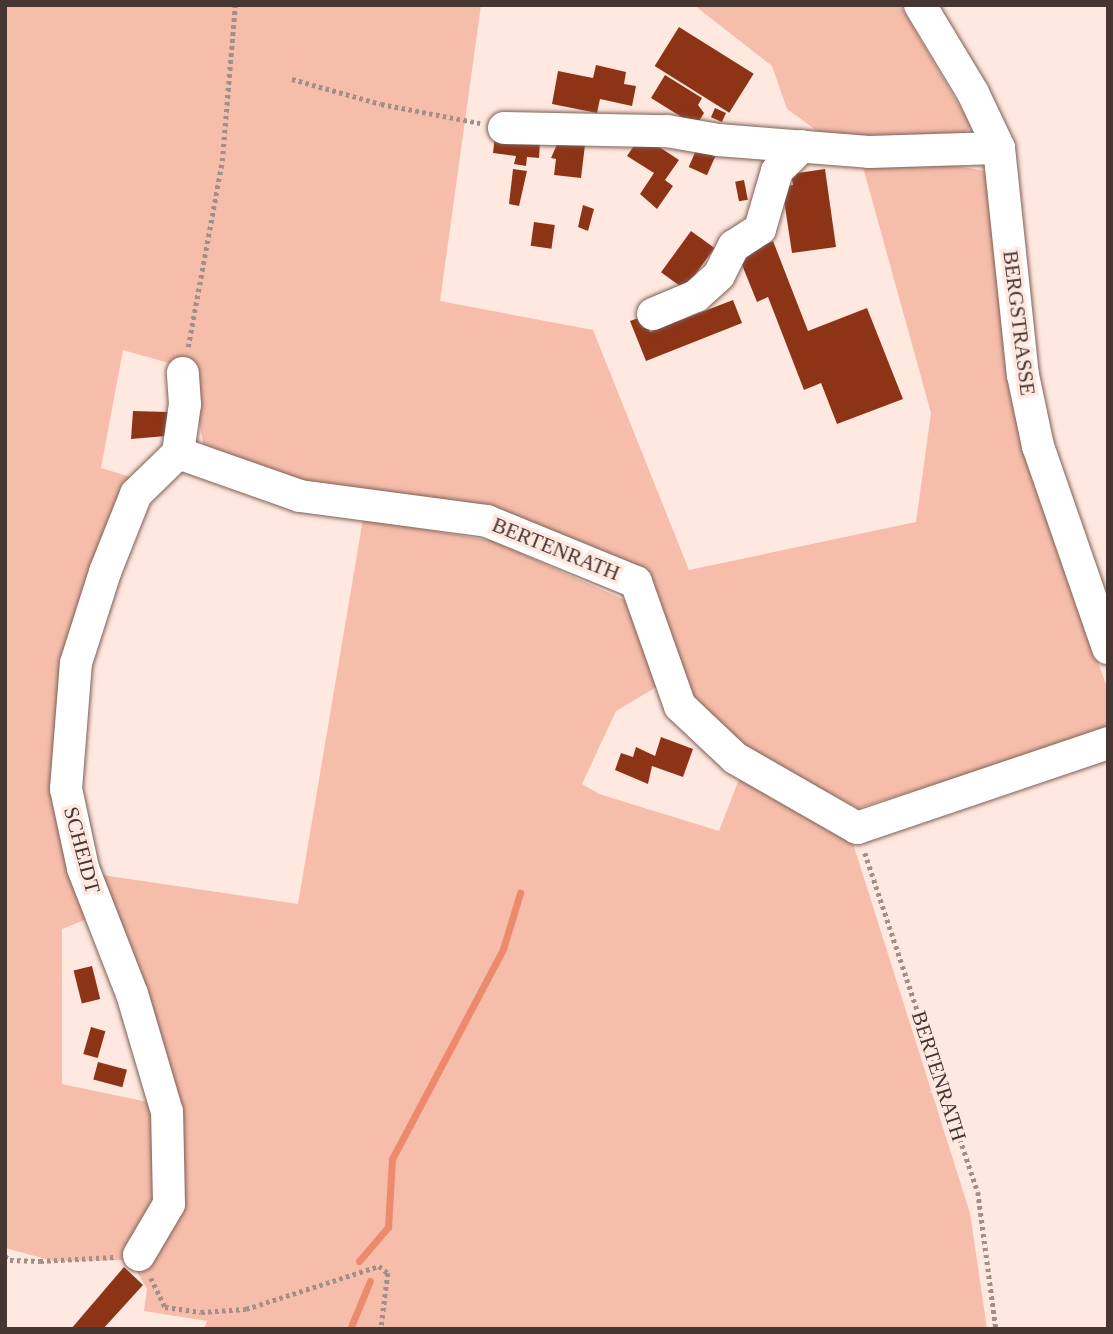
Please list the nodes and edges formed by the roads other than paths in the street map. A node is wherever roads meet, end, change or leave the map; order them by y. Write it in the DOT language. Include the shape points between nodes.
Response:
graph roads {
  1 [pos="920,5"];
  2 [pos="505,128"];
  3 [pos="802,146"];
  4 [pos="999,148"];
  5 [pos="653,314"];
  6 [pos="183,373"];
  7 [pos="177,453"];
  8 [pos="1108,648"];
  9 [pos="1108,743"];
  10 [pos="139,1255"];
  1 -- 4 [label="street, BERGSTRASSE" via="973,93"];
  2 -- 3 [label="street" via="667,131"];
  3 -- 4 [label="street" via="869,152"];
  3 -- 5 [label="street" via="777,171 760,229 734,246 719,275 696,296"];
  4 -- 8 [label="street, BERGSTRASSE" via="1023,375 1038,446"];
  6 -- 7 [label="street" via="185,404"];
  7 -- 9 [label="street, BERTENRATH" via="300,496 487,521 636,582 680,706 735,758 857,828"];
  7 -- 10 [label="street, SCHEIDT" via="136,494 105,572 76,663 66,789 83,867 132,994 167,1112 170,1204"];
}
